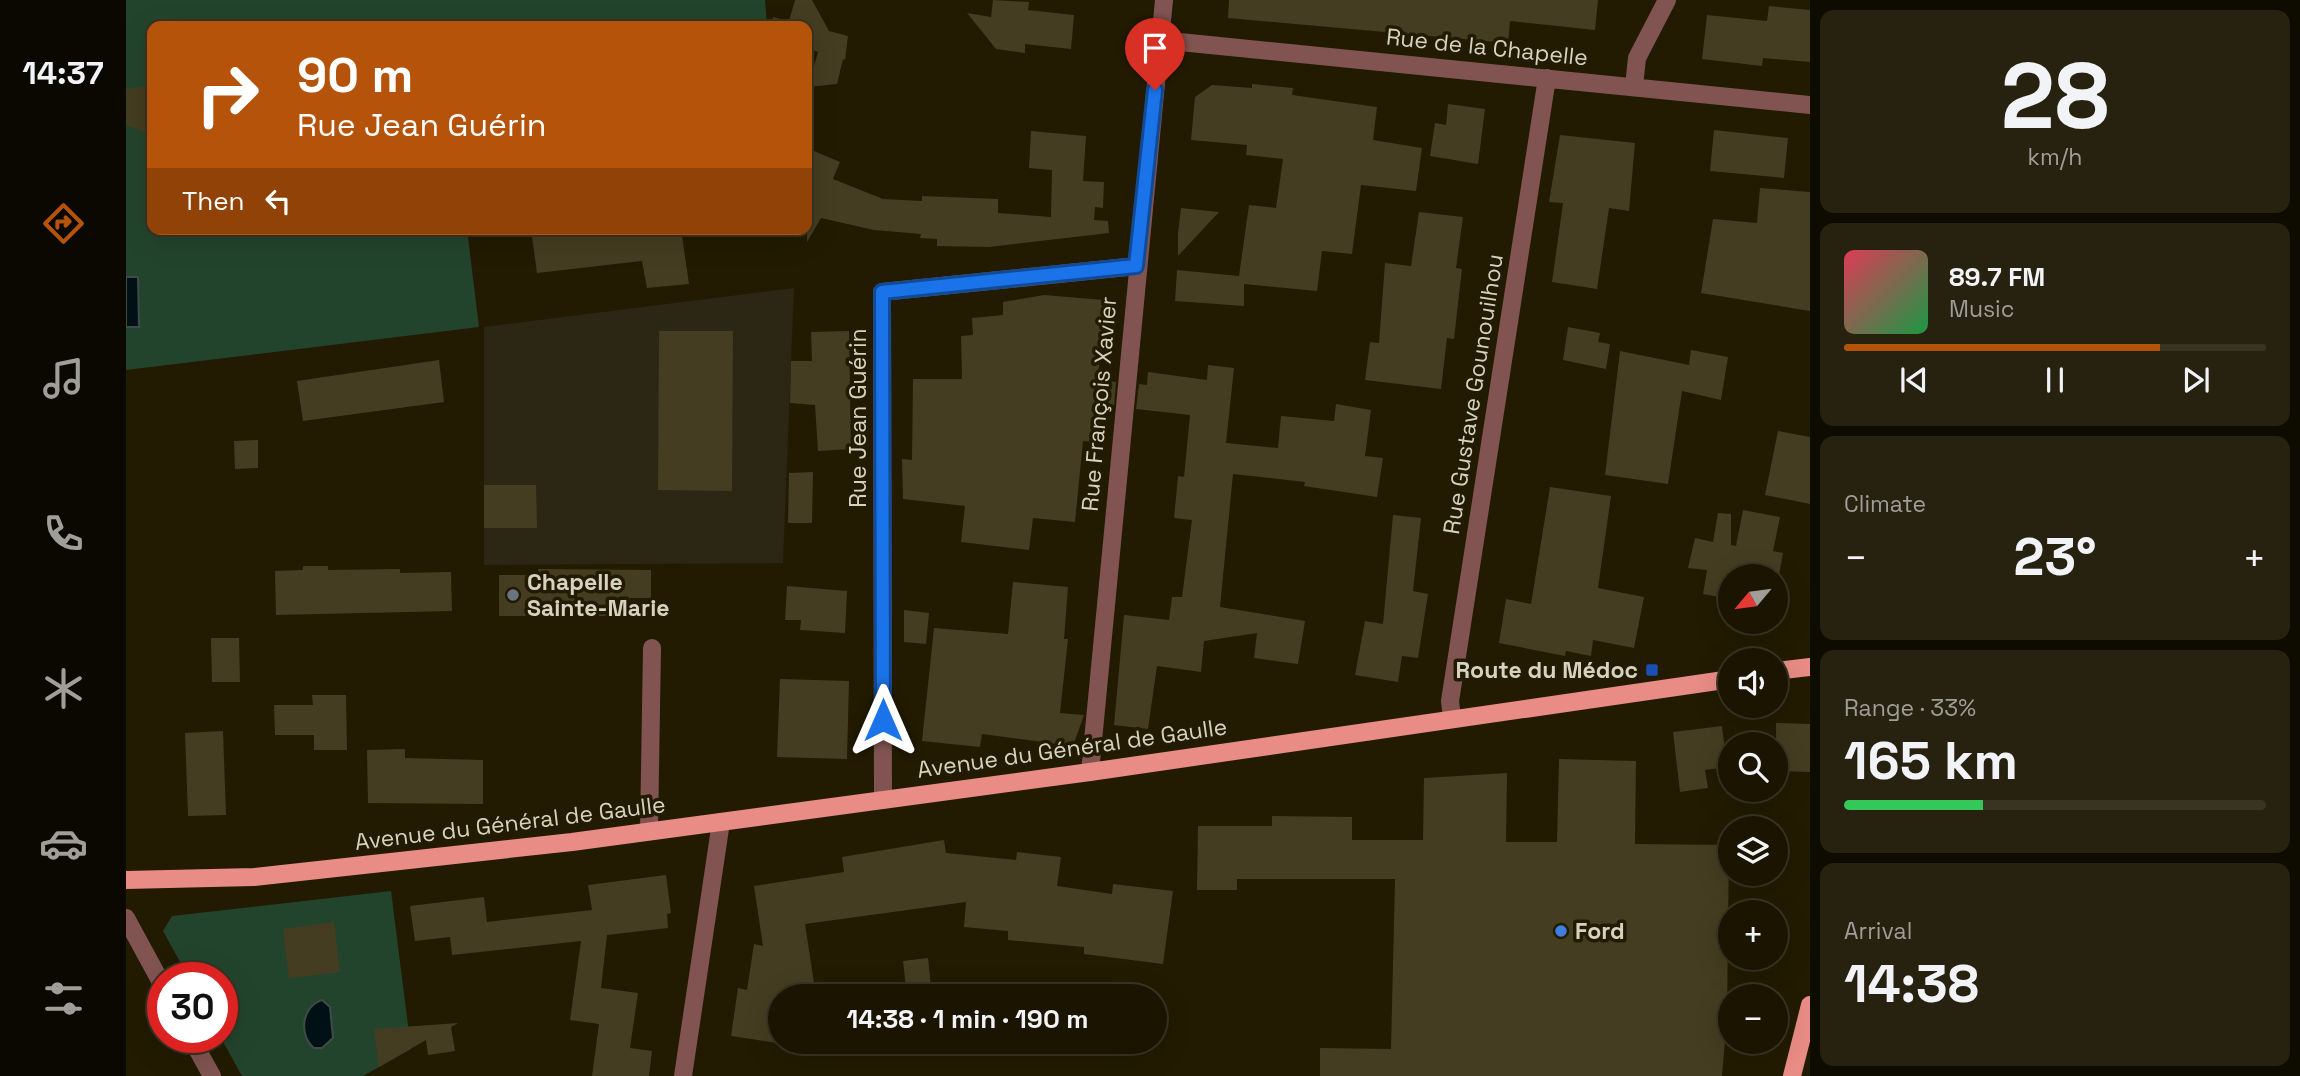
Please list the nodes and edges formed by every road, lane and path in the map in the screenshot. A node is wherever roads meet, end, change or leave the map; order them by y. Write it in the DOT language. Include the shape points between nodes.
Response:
graph roads {
  1 [pos="1164,0"];
  2 [pos="1667,0"];
  3 [pos="1160,40"];
  4 [pos="1548,78"];
  5 [pos="1634,86"];
  6 [pos="1810,105"];
  7 [pos="1136,266"];
  8 [pos="652,648"];
  9 [pos="1810,667"];
  10 [pos="1788,670"];
  11 [pos="1718,681"];
  12 [pos="1452,718"];
  13 [pos="1090,772"];
  14 [pos="883,800"];
  15 [pos="721,822"];
  16 [pos="649,831"];
  17 [pos="126,880"];
  18 [pos="126,918"];
  19 [pos="150,962"];
  20 [pos="1810,1005"];
  21 [pos="199,1053"];
  22 [pos="212,1076"];
  23 [pos="683,1076"];
  24 [pos="1792,1076"];
  1 -- 3 [label="street, Rue François Xavier"];
  2 -- 5 [label="street" via="1637,58"];
  3 -- 4 [label="street, Rue de la Chapelle"];
  3 -- 7 [label="street, Rue François Xavier"];
  4 -- 5 [label="street, Rue de la Chapelle"];
  4 -- 12 [label="street, Rue Gustave Gounouilhou" via="1450,701"];
  5 -- 6 [label="street, Rue de la Chapelle"];
  7 -- 13 [label="street, Rue François Xavier"];
  7 -- 14 [label="street, Rue Jean Guérin" via="882,292"];
  8 -- 16 [label="street"];
  9 -- 10 [label="main road"];
  11 -- 12 [label="main road, Avenue du Général de Gaulle"];
  12 -- 13 [label="main road, Avenue du Général de Gaulle"];
  13 -- 14 [label="main road, Avenue du Général de Gaulle"];
  14 -- 15 [label="main road, Avenue du Général de Gaulle"];
  15 -- 16 [label="main road, Avenue du Général de Gaulle"];
  15 -- 23 [label="street"];
  16 -- 17 [label="main road, Avenue du Général de Gaulle" via="254,877"];
  18 -- 19 [label="street"];
  20 -- 24 [label="main road"];
  21 -- 22 [label="street"];
}
